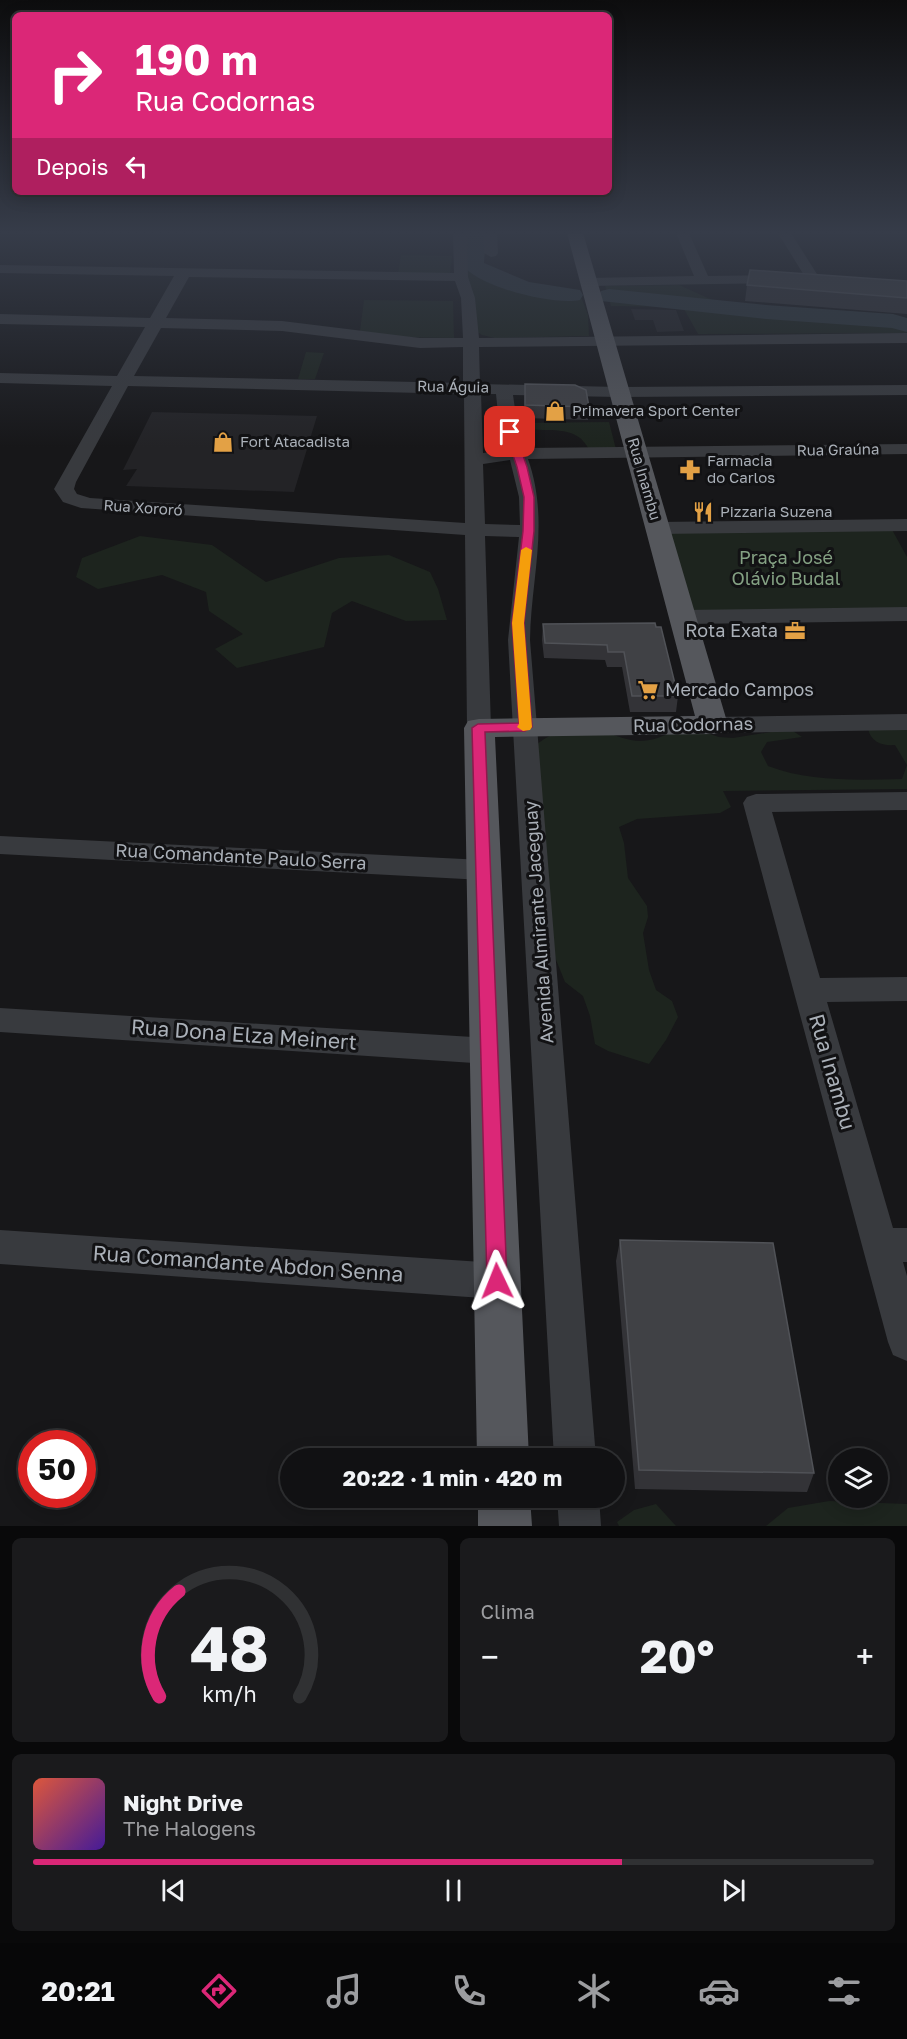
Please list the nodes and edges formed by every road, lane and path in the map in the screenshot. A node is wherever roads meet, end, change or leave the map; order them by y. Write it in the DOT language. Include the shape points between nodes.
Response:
graph roads {
  1 [pos="166,304"];
  2 [pos="468,304"];
  3 [pos="594,304"];
  4 [pos="0,319"];
  5 [pos="156,322"];
  6 [pos="907,338"];
  7 [pos="604,340"];
  8 [pos="471,342"];
  9 [pos="0,378"];
  10 [pos="123,380"];
  11 [pos="472,388"];
  12 [pos="504,388"];
  13 [pos="907,390"];
  14 [pos="619,392"];
  15 [pos="907,449"];
  16 [pos="636,453"];
  17 [pos="517,454"];
  18 [pos="474,460"];
  19 [pos="907,525"];
  20 [pos="657,528"];
  21 [pos="475,530"];
  22 [pos="528,531"];
  23 [pos="907,614"];
  24 [pos="682,617"];
  25 [pos="907,722"];
  26 [pos="713,725"];
  27 [pos="525,727"];
  28 [pos="478,728"];
  29 [pos="907,801"];
  30 [pos="1,847"];
  31 [pos="483,870"];
  32 [pos="907,989"];
  33 [pos="809,990"];
  34 [pos="0,1020"];
  35 [pos="489,1051"];
  36 [pos="893,1245"];
  37 [pos="0,1247"];
  38 [pos="497,1281"];
  39 [pos="907,1342"];
  40 [pos="503,1448"];
  41 [pos="574,1448"];
  42 [pos="504,1508"];
  43 [pos="579,1508"];
  44 [pos="505,1526"];
  45 [pos="580,1526"];
  1 -- 5 [label="street, Rua Xororó"];
  2 -- 8 [label="street"];
  3 -- 7 [label="main road, Rua Inambu"];
  4 -- 5 [label="street"];
  5 -- 8 [label="street" via="282,326 406,343"];
  5 -- 10 [label="street, Rua Xororó"];
  6 -- 7 [label="street"];
  7 -- 8 [label="street"];
  7 -- 14 [label="main road, Rua Inambu"];
  8 -- 11 [label="street"];
  9 -- 10 [label="street, Rua Águia"];
  10 -- 11 [label="street, Rua Águia"];
  10 -- 21 [label="street, Rua Xororó" via="66,482 65,494 77,502"];
  11 -- 12 [label="street, Rua Águia"];
  11 -- 18 [label="street"];
  12 -- 14 [label="street, Rua Águia"];
  12 -- 17 [label="street, Avenida Almirante Jaceguay"];
  13 -- 14 [label="street, Rua Águia"];
  14 -- 16 [label="main road, Rua Inambu"];
  15 -- 16 [label="street, Rua Graúna"];
  16 -- 17 [label="street, Rua Graúna"];
  16 -- 20 [label="main road, Rua Inambu"];
  17 -- 18 [label="street, Rua Graúna"];
  17 -- 22 [label="street, Avenida Almirante Jaceguay" via="529,497"];
  18 -- 21 [label="street"];
  19 -- 20 [label="street"];
  20 -- 24 [label="main road, Rua Inambu"];
  21 -- 22 [label="street"];
  21 -- 28 [label="street"];
  22 -- 27 [label="street, Avenida Almirante Jaceguay" via="518,623"];
  23 -- 24 [label="street"];
  24 -- 26 [label="main road, Rua Inambu"];
  25 -- 26 [label="street, Rua Codornas"];
  26 -- 27 [label="main road, Rua Codornas"];
  27 -- 28 [label="main road, Rua Codornas"];
  27 -- 41 [label="street, Avenida Almirante Jaceguay"];
  28 -- 31 [label="main road"];
  29 -- 33 [label="street, Rua Inambu" via="756,803"];
  30 -- 31 [label="street, Rua Comandante Paulo Serra"];
  31 -- 35 [label="main road"];
  32 -- 33 [label="street"];
  33 -- 36 [label="street, Rua Inambu"];
  34 -- 35 [label="street, Rua Dona Elza Meinert"];
  35 -- 38 [label="main road"];
  36 -- 39 [label="street, Rua Inambu"];
  37 -- 38 [label="street, Rua Comandante Abdon Senna"];
  38 -- 40 [label="main road"];
  42 -- 44 [label="main road"];
  43 -- 45 [label="street"];
}
